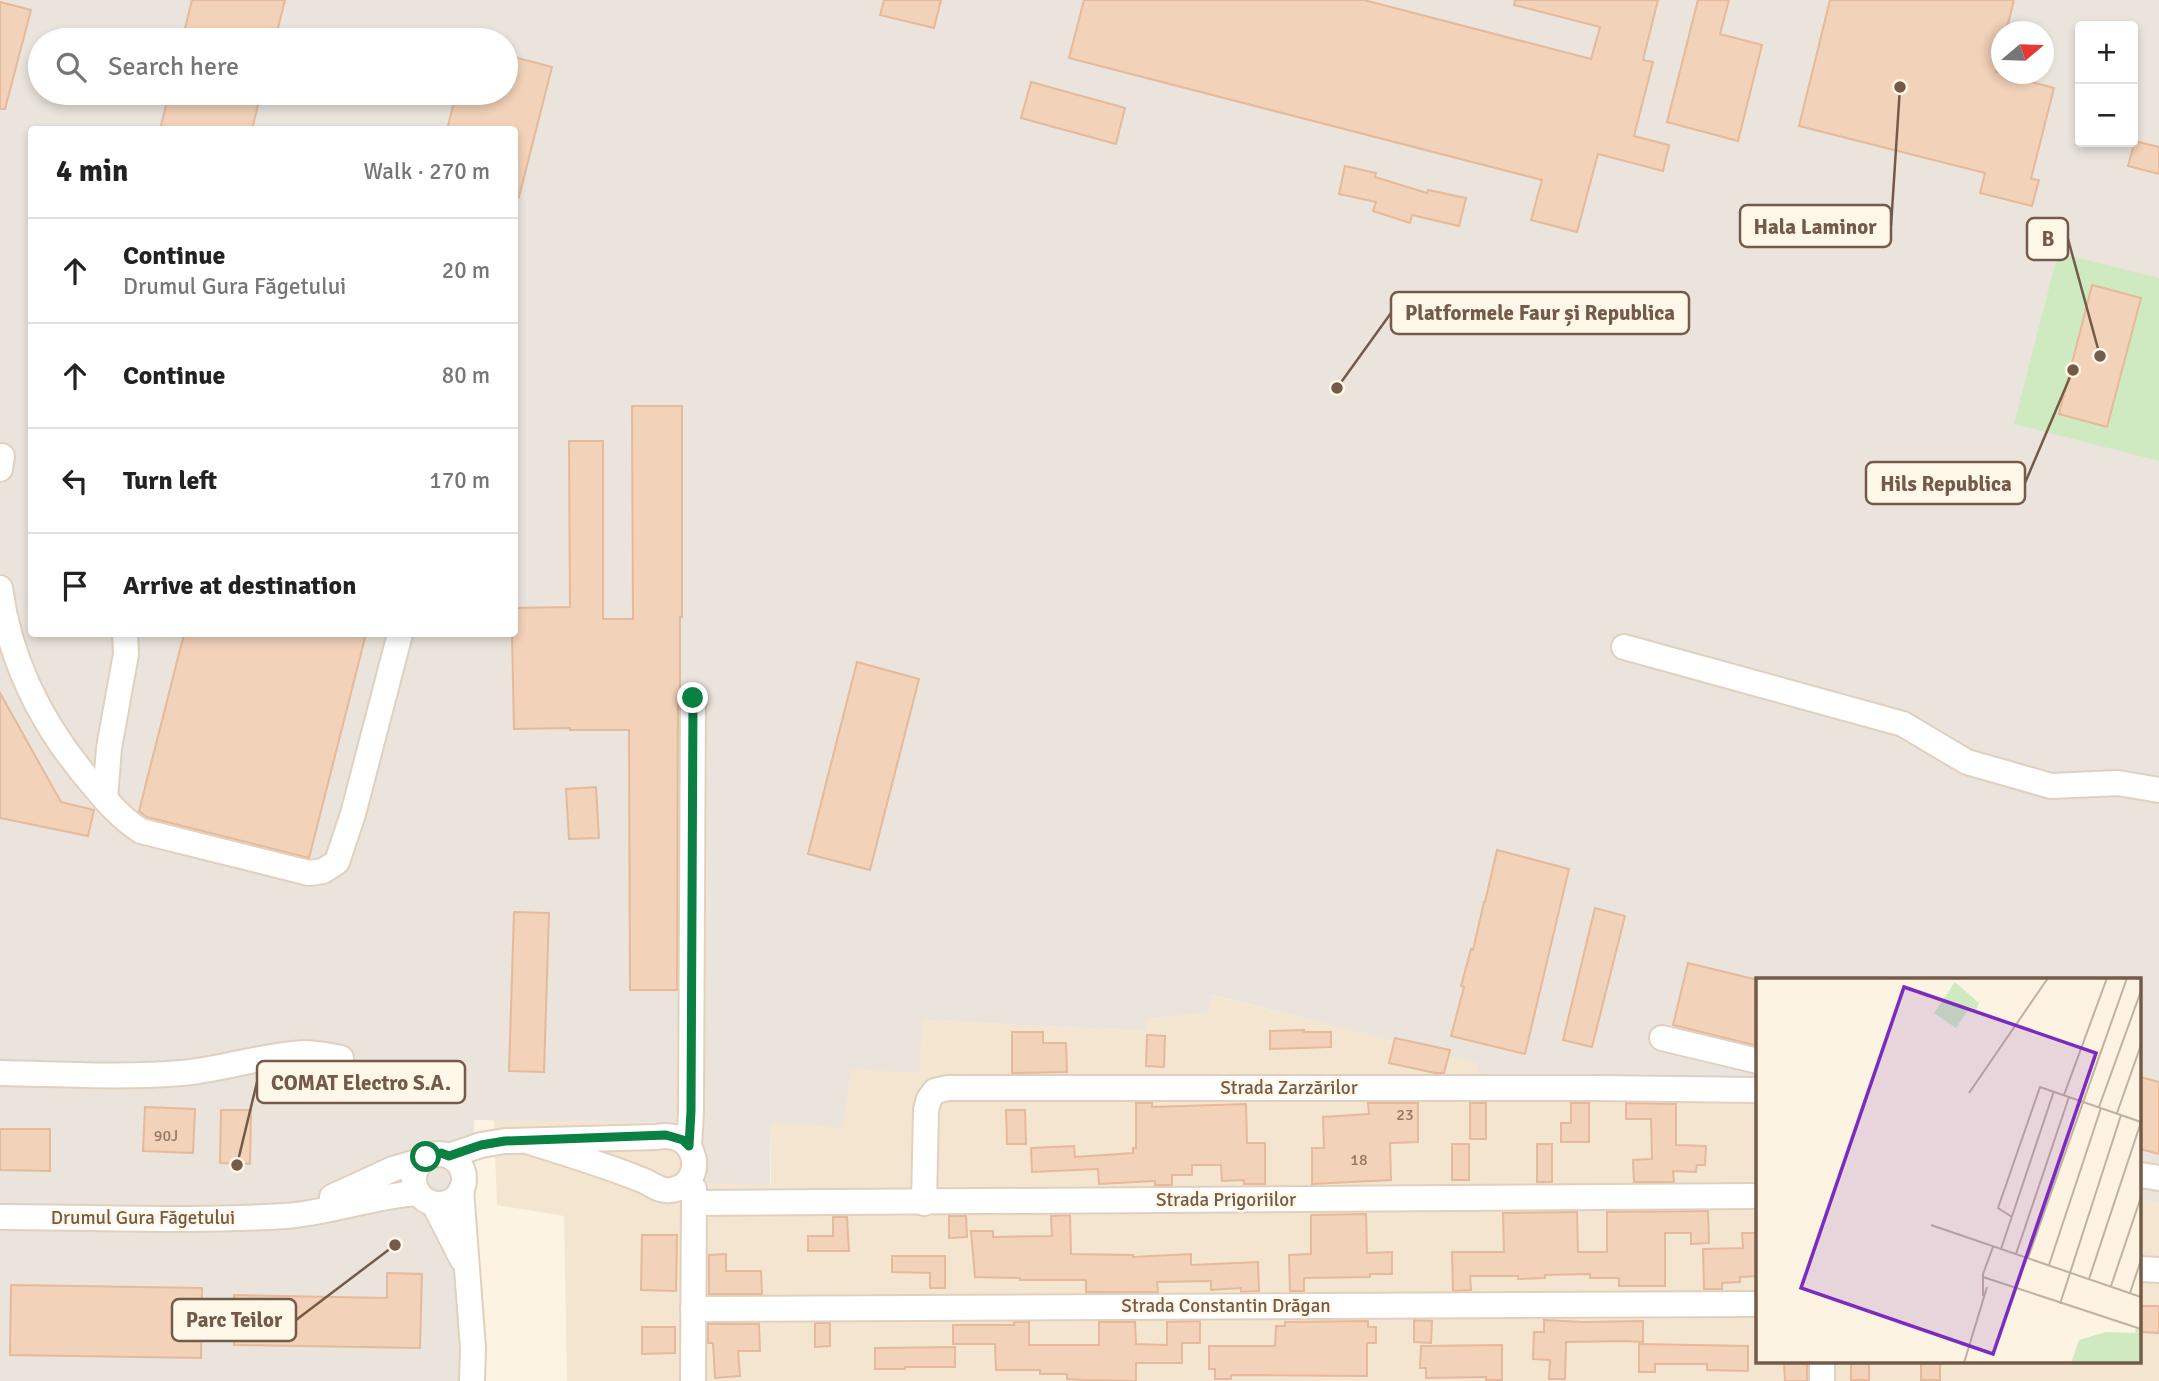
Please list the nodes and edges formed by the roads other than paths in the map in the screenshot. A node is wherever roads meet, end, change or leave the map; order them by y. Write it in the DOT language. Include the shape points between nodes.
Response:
graph roads {
  1 [pos="0,588"];
  2 [pos="125,637"];
  3 [pos="399,637"];
  4 [pos="1623,647"];
  5 [pos="693,698"];
  6 [pos="2159,790"];
  7 [pos="105,799"];
  8 [pos="1662,1038"];
  9 [pos="341,1058"];
  10 [pos="1756,1061"];
  11 [pos="0,1073"];
  12 [pos="1756,1090"];
  13 [pos="657,1137"];
  14 [pos="530,1142"];
  15 [pos="689,1146"];
  16 [pos="420,1161"];
  17 [pos="458,1172"];
  18 [pos="693,1172"];
  19 [pos="648,1182"];
  20 [pos="673,1189"];
  21 [pos="1756,1196"];
  22 [pos="426,1199"];
  23 [pos="694,1203"];
  24 [pos="924,1203"];
  25 [pos="285,1216"];
  26 [pos="0,1217"];
  27 [pos="468,1272"];
  28 [pos="1756,1304"];
  29 [pos="693,1309"];
  30 [pos="472,1381"];
  31 [pos="693,1381"];
  1 -- 7 [label="street" via="15,656 32,696 77,767"];
  2 -- 7 [label="street"];
  3 -- 7 [label="street" via="354,814 337,862 323,871 309,873 141,831"];
  4 -- 6 [label="street" via="1903,724 1967,762 2051,786 2118,783"];
  5 -- 15 [label="street"];
  8 -- 10 [label="street"];
  9 -- 11 [label="street" via="307,1053 269,1056 215,1069 111,1076"];
  12 -- 24 [label="street, Strada Zarzărilor" via="948,1088 934,1091 926,1110"];
  13 -- 14 [label="street"];
  13 -- 15 [label="street" via="675,1137"];
  13 -- 19 [label="street" via="641,1156 642,1174"];
  14 -- 17 [label="street" via="493,1142 473,1148"];
  14 -- 19 [label="street"];
  15 -- 18 [label="street"];
  16 -- 17 [label="street" via="441,1153"];
  16 -- 22 [label="street" via="413,1177"];
  16 -- 25 [label="street, Drumul Gura Făgetului"];
  17 -- 22 [label="street" via="450,1202"];
  17 -- 27 [label="street"];
  18 -- 20 [label="street" via="689,1180"];
  18 -- 23 [label="street"];
  19 -- 20 [label="street"];
  20 -- 23 [label="street"];
  21 -- 24 [label="street, Strada Prigoriilor"];
  22 -- 25 [label="street, Drumul Gura Făgetului" via="388,1196"];
  22 -- 27 [label="street"];
  23 -- 24 [label="street, Strada Prigoriilor"];
  23 -- 29 [label="street"];
  25 -- 26 [label="street, Drumul Gura Făgetului"];
  27 -- 30 [label="street"];
  28 -- 29 [label="street, Strada Constantin Drăgan"];
  29 -- 31 [label="street"];
}
